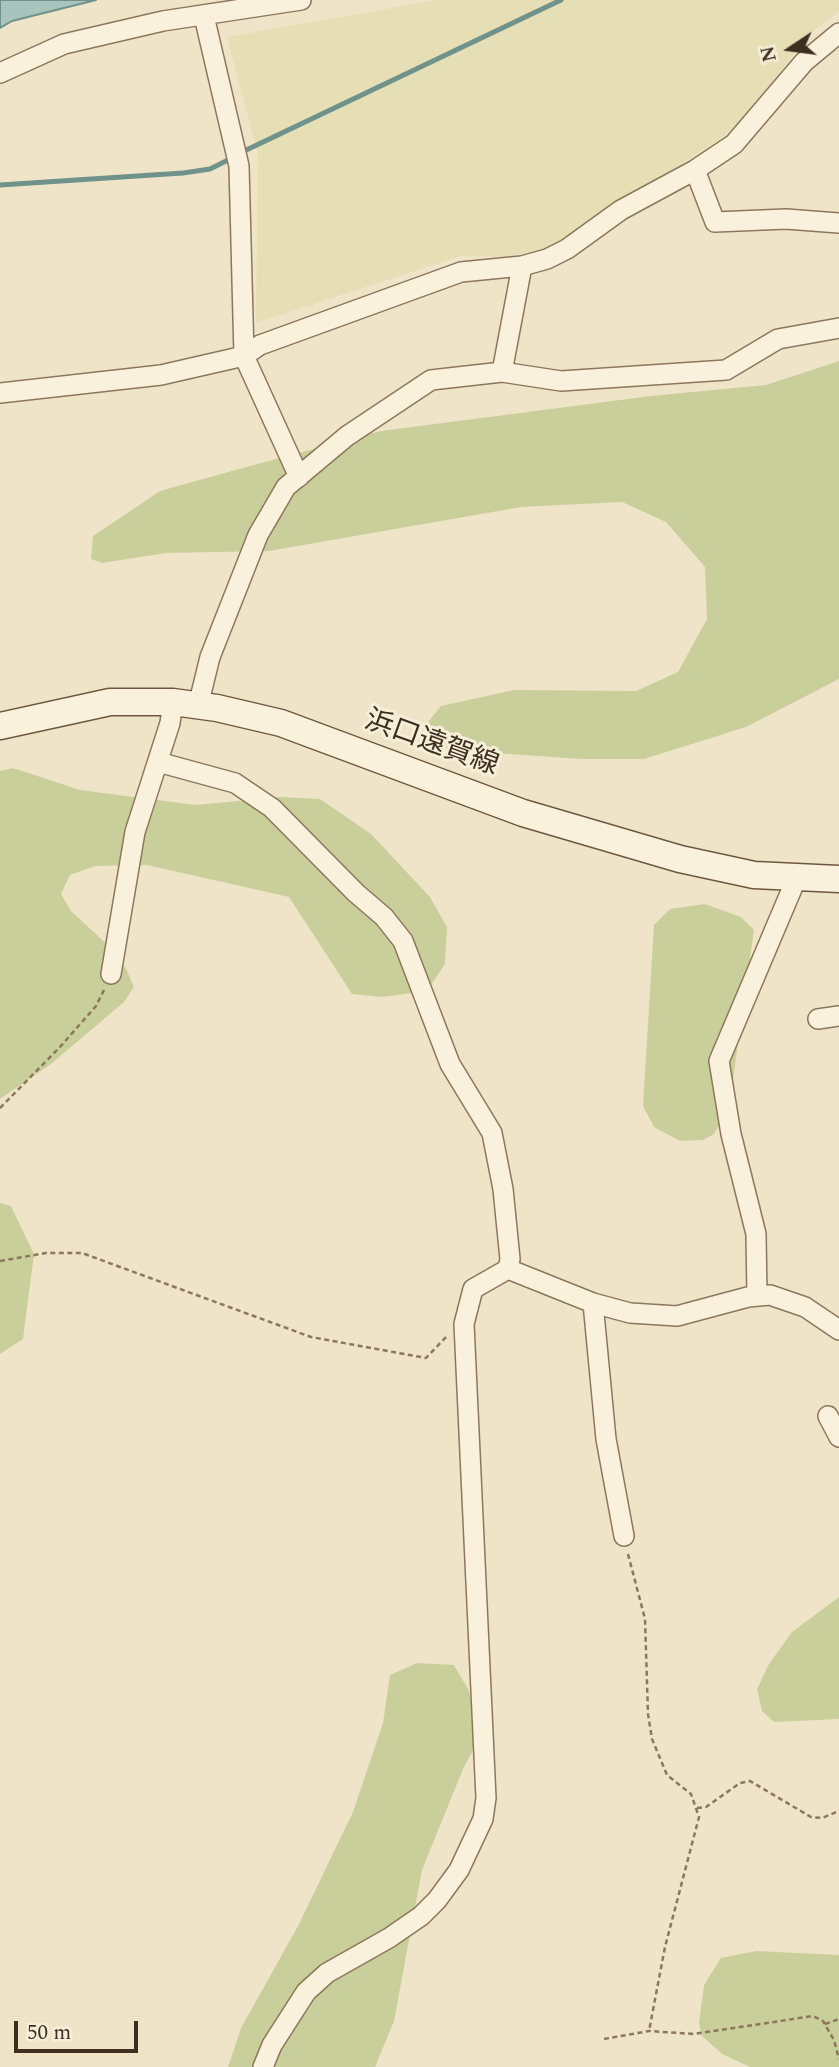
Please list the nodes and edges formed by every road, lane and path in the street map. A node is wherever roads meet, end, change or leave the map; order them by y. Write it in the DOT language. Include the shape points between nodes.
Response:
graph roads {
  1 [pos="301,0"];
  2 [pos="204,16"];
  3 [pos="839,33"];
  4 [pos="0,73"];
  5 [pos="695,170"];
  6 [pos="839,223"];
  7 [pos="522,266"];
  8 [pos="839,328"];
  9 [pos="244,356"];
  10 [pos="502,372"];
  11 [pos="0,393"];
  12 [pos="299,477"];
  13 [pos="185,704"];
  14 [pos="0,726"];
  15 [pos="158,762"];
  16 [pos="797,877"];
  17 [pos="839,879"];
  18 [pos="111,974"];
  19 [pos="839,1016"];
  20 [pos="818,1019"];
  21 [pos="0,1108"];
  22 [pos="0,1261"];
  23 [pos="508,1269"];
  24 [pos="757,1296"];
  25 [pos="593,1303"];
  26 [pos="464,1324"];
  27 [pos="839,1330"];
  28 [pos="828,1416"];
  29 [pos="839,1437"];
  30 [pos="624,1536"];
  31 [pos="697,1808"];
  32 [pos="839,1811"];
  33 [pos="839,2019"];
  34 [pos="825,2024"];
  35 [pos="649,2031"];
  36 [pos="604,2039"];
  37 [pos="839,2059"];
  38 [pos="263,2067"];
  1 -- 2 [label="street"];
  2 -- 4 [label="street" via="163,20 64,44"];
  2 -- 9 [label="street" via="239,166"];
  3 -- 5 [label="street" via="804,62 734,144"];
  5 -- 6 [label="street" via="715,222 786,219"];
  5 -- 7 [label="street" via="621,210 567,249"];
  7 -- 9 [label="street" via="461,272 260,345"];
  7 -- 10 [label="street"];
  8 -- 10 [label="street" via="778,339 726,370 561,381"];
  9 -- 11 [label="street" via="161,375"];
  9 -- 12 [label="street"];
  10 -- 12 [label="street" via="431,380 347,436"];
  12 -- 13 [label="street" via="286,487 258,535 210,657"];
  13 -- 14 [label="main road, 浜口遠賀線" via="110,702"];
  13 -- 15 [label="street"];
  13 -- 16 [label="main road, 浜口遠賀線" via="281,723 593,835 754,875"];
  15 -- 18 [label="street" via="135,832"];
  15 -- 23 [label="street" via="235,783 272,808 403,941 450,1064 492,1133 503,1189"];
  16 -- 17 [label="main road, 浜口遠賀線"];
  16 -- 24 [label="street" via="719,1060 731,1134 756,1234"];
  18 -- 21 [label="path" via="96,1006"];
  19 -- 20 [label="street"];
  22 -- 26 [label="path" via="82,1253 311,1337 426,1358"];
  23 -- 25 [label="street"];
  23 -- 26 [label="street" via="473,1289"];
  24 -- 25 [label="street" via="677,1316 630,1313"];
  24 -- 27 [label="street" via="771,1295 805,1307"];
  25 -- 30 [label="street" via="606,1439"];
  26 -- 38 [label="street" via="486,1798 483,1819 459,1870 437,1900 410,1924 327,1973 306,1992"];
  28 -- 29 [label="street"];
  30 -- 31 [label="path" via="645,1619 652,1738 667,1775 691,1794"];
  31 -- 32 [label="path" via="750,1781 811,1817"];
  31 -- 35 [label="path" via="699,1817 665,1947"];
  33 -- 34 [label="path"];
  34 -- 35 [label="path" via="813,2016 694,2034"];
  34 -- 37 [label="path"];
  35 -- 36 [label="path"];
}
